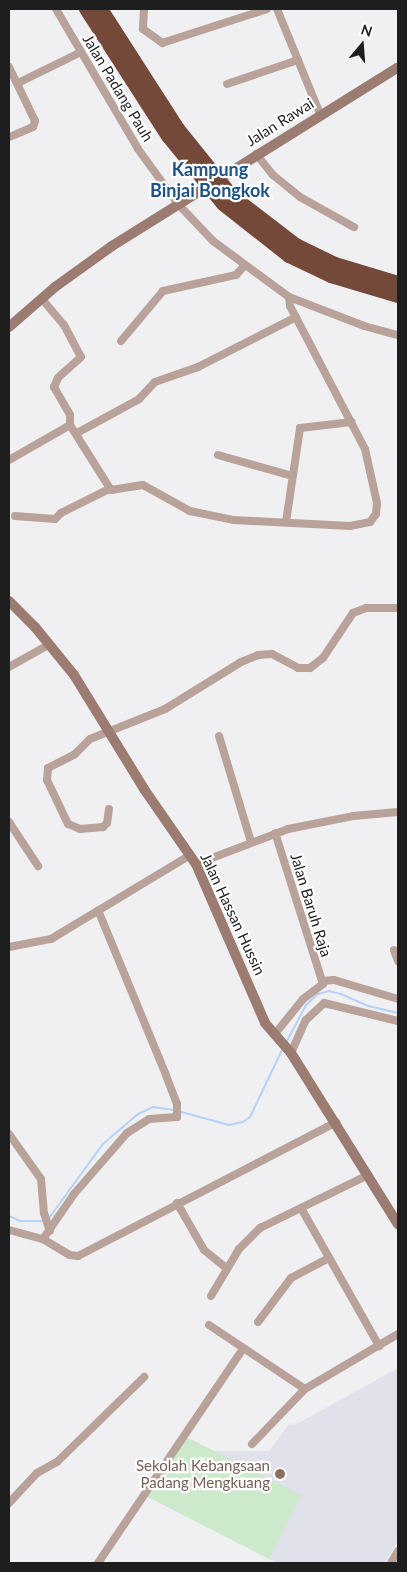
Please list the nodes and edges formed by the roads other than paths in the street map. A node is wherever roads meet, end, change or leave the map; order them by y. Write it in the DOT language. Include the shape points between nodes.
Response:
graph roads {
  1 [pos="56,9"];
  2 [pos="86,9"];
  3 [pos="100,9"];
  4 [pos="144,9"];
  5 [pos="267,9"];
  6 [pos="277,9"];
  7 [pos="79,53"];
  8 [pos="298,60"];
  9 [pos="9,67"];
  10 [pos="398,67"];
  11 [pos="18,83"];
  12 [pos="227,84"];
  13 [pos="320,114"];
  14 [pos="9,137"];
  15 [pos="256,154"];
  16 [pos="195,163"];
  17 [pos="228,200"];
  18 [pos="178,204"];
  19 [pos="354,227"];
  20 [pos="244,266"];
  21 [pos="398,283"];
  22 [pos="398,296"];
  23 [pos="289,298"];
  24 [pos="42,299"];
  25 [pos="296,317"];
  26 [pos="9,327"];
  27 [pos="398,336"];
  28 [pos="121,341"];
  29 [pos="352,422"];
  30 [pos="70,425"];
  31 [pos="77,433"];
  32 [pos="218,455"];
  33 [pos="9,460"];
  34 [pos="292,476"];
  35 [pos="109,489"];
  36 [pos="15,516"];
  37 [pos="286,522"];
  38 [pos="9,601"];
  39 [pos="398,608"];
  40 [pos="50,644"];
  41 [pos="9,667"];
  42 [pos="106,731"];
  43 [pos="219,736"];
  44 [pos="109,809"];
  45 [pos="398,812"];
  46 [pos="9,822"];
  47 [pos="275,832"];
  48 [pos="251,842"];
  49 [pos="190,855"];
  50 [pos="196,864"];
  51 [pos="38,866"];
  52 [pos="98,910"];
  53 [pos="9,947"];
  54 [pos="394,950"];
  55 [pos="398,961"];
  56 [pos="322,983"];
  57 [pos="398,1000"];
  58 [pos="398,1021"];
  59 [pos="277,1038"];
  60 [pos="289,1052"];
  61 [pos="336,1122"];
  62 [pos="9,1134"];
  63 [pos="368,1174"];
  64 [pos="177,1203"];
  65 [pos="301,1208"];
  66 [pos="398,1224"];
  67 [pos="49,1229"];
  68 [pos="9,1230"];
  69 [pos="43,1239"];
  70 [pos="327,1259"];
  71 [pos="226,1268"];
  72 [pos="211,1296"];
  73 [pos="258,1322"];
  74 [pos="209,1325"];
  75 [pos="398,1334"];
  76 [pos="379,1346"];
  77 [pos="243,1349"];
  78 [pos="144,1377"];
  79 [pos="304,1389"];
  80 [pos="252,1444"];
  81 [pos="9,1503"];
  82 [pos="398,1551"];
  83 [pos="98,1563"];
  84 [pos="391,1563"];
  1 -- 7 [label="street, Jalan Padang Pauh"];
  2 -- 16 [label="highway"];
  3 -- 16 [label="highway"];
  4 -- 5 [label="street" via="143,29 162,42"];
  6 -- 8 [label="street"];
  7 -- 11 [label="street"];
  7 -- 18 [label="street, Jalan Padang Pauh" via="138,149"];
  8 -- 12 [label="street"];
  8 -- 13 [label="street"];
  9 -- 11 [label="street"];
  10 -- 13 [label="street, Jalan Rawai"];
  11 -- 14 [label="street" via="35,121 33,127"];
  13 -- 15 [label="street, Jalan Rawai"];
  15 -- 18 [label="street, Jalan Rawai"];
  15 -- 19 [label="street" via="273,175 300,197"];
  16 -- 17 [label="highway"];
  17 -- 21 [label="highway" via="296,245 335,264"];
  17 -- 22 [label="highway" via="289,256 330,276"];
  18 -- 20 [label="street, Jalan Padang Pauh" via="213,241"];
  18 -- 24 [label="street, Jalan Rawai" via="112,246"];
  20 -- 23 [label="street, Jalan Padang Pauh"];
  20 -- 28 [label="street" via="236,275 162,291"];
  23 -- 25 [label="street"];
  23 -- 27 [label="street, Jalan Padang Pauh"];
  24 -- 26 [label="street, Jalan Rawai"];
  24 -- 30 [label="street" via="60,318 81,357 58,378 54,387 70,415"];
  25 -- 29 [label="street"];
  25 -- 31 [label="street" via="198,367 155,382 138,399"];
  29 -- 34 [label="street" via="300,428"];
  29 -- 37 [label="street" via="368,464 377,504 374,518 361,526"];
  30 -- 31 [label="street"];
  30 -- 33 [label="street"];
  31 -- 35 [label="street"];
  32 -- 34 [label="street"];
  34 -- 37 [label="street"];
  35 -- 36 [label="street" via="61,513 56,519"];
  35 -- 37 [label="street" via="142,485 201,514"];
  38 -- 40 [label="street, Jalan Hassan Hussin"];
  39 -- 42 [label="street" via="366,608 353,613 323,658 310,668 294,666 272,654 258,655 165,708"];
  40 -- 41 [label="street"];
  40 -- 42 [label="street, Jalan Hassan Hussin" via="82,688"];
  42 -- 44 [label="street" via="48,768 46,774 65,820 71,826 80,829 106,826"];
  42 -- 49 [label="street, Jalan Hassan Hussin"];
  43 -- 48 [label="street"];
  45 -- 47 [label="street" via="353,816"];
  46 -- 51 [label="street"];
  47 -- 48 [label="street"];
  47 -- 56 [label="street, Jalan Baruh Raja"];
  48 -- 50 [label="street"];
  49 -- 50 [label="street, Jalan Hassan Hussin"];
  49 -- 52 [label="street"];
  50 -- 59 [label="street, Jalan Hassan Hussin" via="266,1023"];
  52 -- 53 [label="street" via="51,939"];
  52 -- 67 [label="street" via="177,1104 178,1115 175,1119 149,1119 128,1133 74,1194"];
  54 -- 55 [label="street"];
  56 -- 57 [label="street" via="334,980"];
  56 -- 59 [label="street" via="303,998"];
  58 -- 60 [label="street" via="324,1003 306,1020"];
  59 -- 60 [label="street, Jalan Hassan Hussin"];
  60 -- 61 [label="street, Jalan Hassan Hussin"];
  61 -- 63 [label="street, Jalan Hassan Hussin"];
  61 -- 64 [label="street"];
  62 -- 67 [label="street" via="41,1179"];
  63 -- 65 [label="street"];
  63 -- 66 [label="street, Jalan Hassan Hussin"];
  64 -- 69 [label="street" via="78,1256 70,1255"];
  64 -- 71 [label="street" via="204,1250"];
  65 -- 70 [label="street"];
  65 -- 71 [label="street" via="256,1232"];
  67 -- 69 [label="street"];
  68 -- 69 [label="street"];
  70 -- 73 [label="street" via="292,1278"];
  70 -- 76 [label="street"];
  71 -- 72 [label="street"];
  74 -- 77 [label="street"];
  75 -- 76 [label="street"];
  76 -- 79 [label="street"];
  77 -- 79 [label="street"];
  77 -- 83 [label="street"];
  78 -- 81 [label="street" via="57,1462 38,1472"];
  79 -- 80 [label="street"];
  82 -- 84 [label="street"];
}
